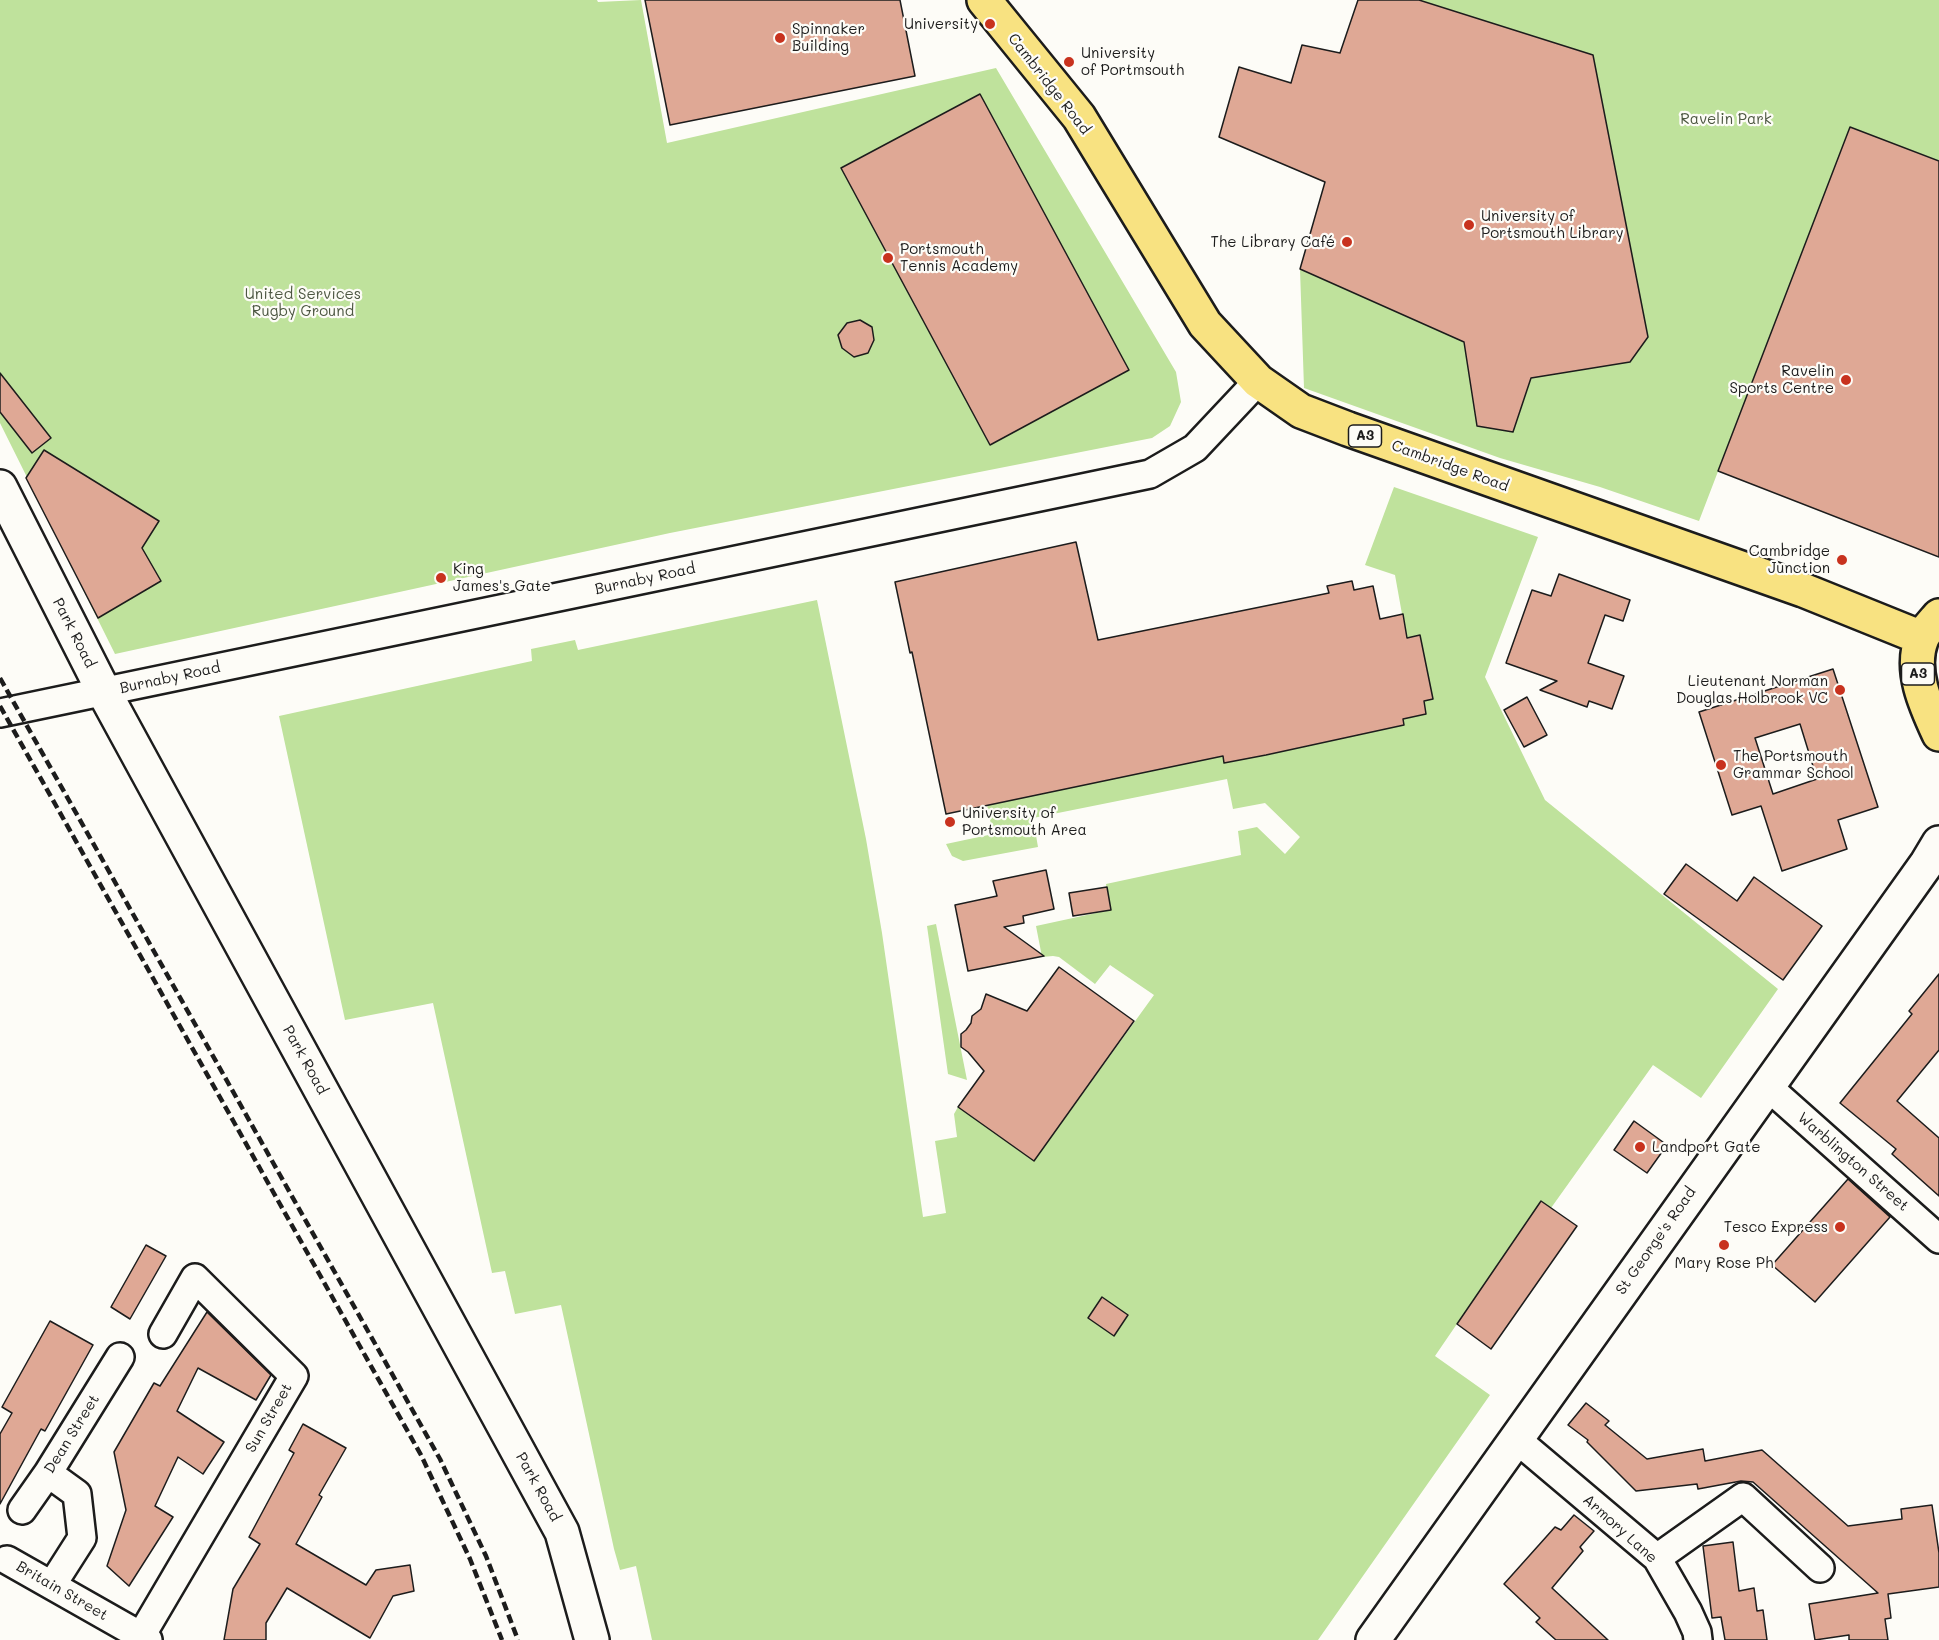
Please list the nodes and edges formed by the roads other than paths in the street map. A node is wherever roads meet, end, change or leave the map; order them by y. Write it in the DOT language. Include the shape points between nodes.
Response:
graph roads {
  1 [pos="984,0"];
  2 [pos="1258,381"];
  3 [pos="0,487"];
  4 [pos="1931,627"];
  5 [pos="104,692"];
  6 [pos="0,713"];
  7 [pos="1939,734"];
  8 [pos="1939,843"];
  9 [pos="1767,1086"];
  10 [pos="1939,1239"];
  11 [pos="163,1334"];
  12 [pos="120,1357"];
  13 [pos="1515,1439"];
  14 [pos="48,1473"];
  15 [pos="22,1510"];
  16 [pos="1657,1558"];
  17 [pos="7,1560"];
  18 [pos="1820,1568"];
  19 [pos="52,1585"];
  20 [pos="145,1638"];
  21 [pos="592,1640"];
  22 [pos="1373,1640"];
  23 [pos="1698,1640"];
  1 -- 2 [label="main road, Cambridge Road / A3" via="1079,117 1205,324"];
  2 -- 4 [label="main road, Cambridge Road / A3" via="1301,411 1348,429 1803,590"];
  2 -- 5 [label="street, Burnaby Road" via="1195,448 1150,474"];
  3 -- 5 [label="street, Park Road"];
  4 -- 7 [label="main road, A3" via="1917,666 1929,714"];
  5 -- 6 [label="street, Burnaby Road"];
  5 -- 21 [label="street, Park Road" via="562,1532"];
  8 -- 9 [label="street, St George's Road"];
  9 -- 10 [label="street, Warblington Street"];
  9 -- 13 [label="street, St George's Road"];
  11 -- 20 [label="street, Sun Street" via="195,1278 294,1376"];
  12 -- 14 [label="street, Dean Street"];
  13 -- 16 [label="street, Armory Lane"];
  13 -- 22 [label="street, St George's Road"];
  14 -- 15 [label="street, Dean Street"];
  14 -- 19 [label="street" via="77,1494 82,1538"];
  16 -- 18 [label="street" via="1743,1497"];
  16 -- 23 [label="street, Armory Lane" via="1688,1612"];
  17 -- 19 [label="street, Britain Street"];
  19 -- 20 [label="street, Britain Street"];
}
